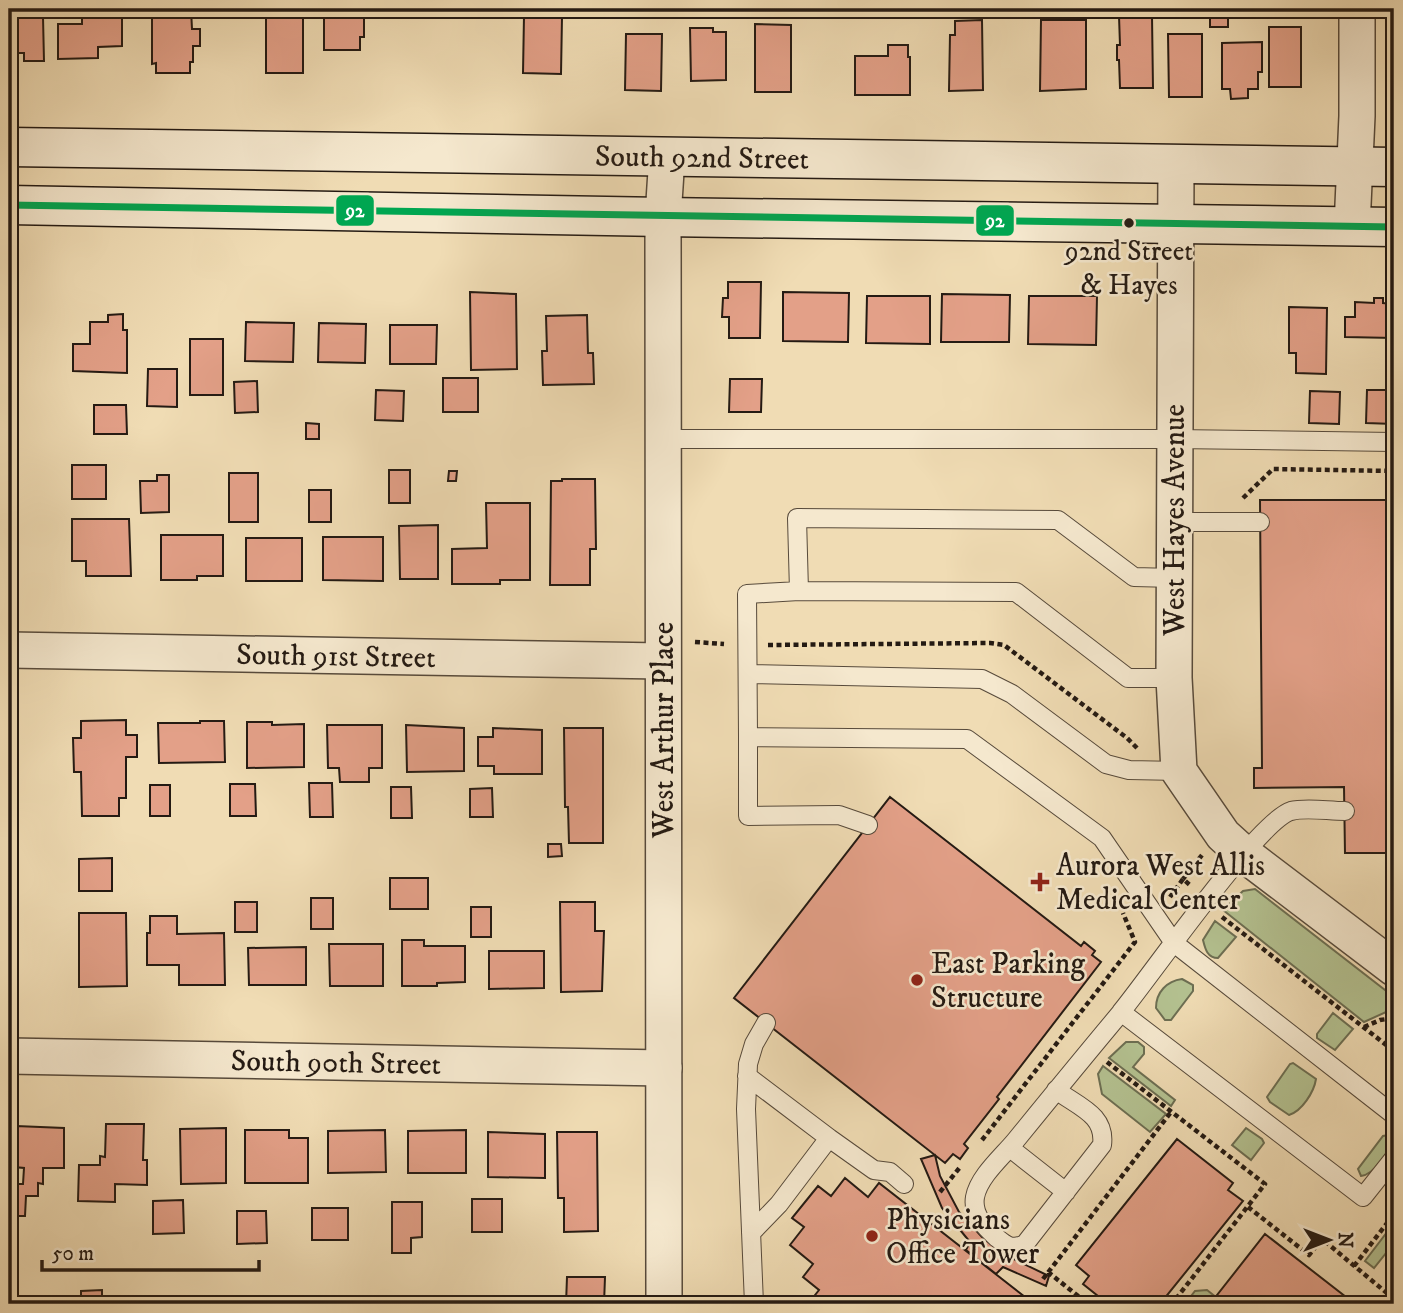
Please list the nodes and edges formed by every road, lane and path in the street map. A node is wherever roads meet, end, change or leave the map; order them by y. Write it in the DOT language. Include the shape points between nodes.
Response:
graph roads {
  1 [pos="1357,9"];
  2 [pos="9,147"];
  3 [pos="667,156"];
  4 [pos="1176,163"];
  5 [pos="1355,167"];
  6 [pos="1394,167"];
  7 [pos="9,205"];
  8 [pos="663,217"];
  9 [pos="1177,224"];
  10 [pos="1352,227"];
  11 [pos="1394,227"];
  12 [pos="662,439"];
  13 [pos="1174,439"];
  14 [pos="1394,442"];
  15 [pos="1394,471"];
  16 [pos="1241,500"];
  17 [pos="1174,522"];
  18 [pos="1260,522"];
  19 [pos="1174,578"];
  20 [pos="799,591"];
  21 [pos="9,650"];
  22 [pos="662,661"];
  23 [pos="748,674"];
  24 [pos="1174,678"];
  25 [pos="748,737"];
  26 [pos="1179,771"];
  27 [pos="1345,811"];
  28 [pos="868,825"];
  29 [pos="1244,854"];
  30 [pos="1119,905"];
  31 [pos="1222,917"];
  32 [pos="1174,943"];
  33 [pos="1394,968"];
  34 [pos="1123,1010"];
  35 [pos="1394,1018"];
  36 [pos="766,1023"];
  37 [pos="1364,1027"];
  38 [pos="1394,1051"];
  39 [pos="9,1056"];
  40 [pos="1105,1060"];
  41 [pos="664,1068"];
  42 [pos="747,1076"];
  43 [pos="1056,1090"];
  44 [pos="1171,1112"];
  45 [pos="1394,1115"];
  46 [pos="829,1138"];
  47 [pos="980,1142"];
  48 [pos="1010,1148"];
  49 [pos="1394,1158"];
  50 [pos="964,1162"];
  51 [pos="904,1184"];
  52 [pos="940,1192"];
  53 [pos="1066,1192"];
  54 [pos="1248,1206"];
  55 [pos="1394,1214"];
  56 [pos="751,1233"];
  57 [pos="1354,1266"];
  58 [pos="1048,1272"];
  59 [pos="1043,1279"];
  60 [pos="1394,1298"];
  61 [pos="664,1304"];
  62 [pos="754,1304"];
  63 [pos="1088,1304"];
  64 [pos="1172,1304"];
  1 -- 5 [label="street"];
  2 -- 3 [label="street, South 92nd Street"];
  3 -- 4 [label="street, South 92nd Street"];
  3 -- 8 [label="street, West Arthur Place"];
  4 -- 5 [label="street, South 92nd Street"];
  4 -- 9 [label="street, West Hayes Avenue"];
  5 -- 6 [label="street, South 92nd Street"];
  5 -- 10 [label="street"];
  7 -- 8 [label="street, South 92nd Street"];
  8 -- 9 [label="street, South 92nd Street"];
  8 -- 12 [label="street, West Arthur Place"];
  9 -- 10 [label="street, South 92nd Street"];
  9 -- 13 [label="street, West Hayes Avenue"];
  10 -- 11 [label="street, South 92nd Street"];
  12 -- 13 [label="lane"];
  12 -- 22 [label="street, West Arthur Place"];
  13 -- 14 [label="lane"];
  13 -- 17 [label="street, West Hayes Avenue"];
  15 -- 16 [label="path" via="1273,469"];
  17 -- 18 [label="lane"];
  17 -- 19 [label="street, West Hayes Avenue"];
  19 -- 20 [label="lane" via="1134,577 1058,520 797,518"];
  19 -- 24 [label="street, West Hayes Avenue"];
  20 -- 23 [label="lane" via="747,594"];
  20 -- 24 [label="lane" via="1016,592 1128,678"];
  21 -- 22 [label="street, South 91st Street"];
  22 -- 41 [label="street, West Arthur Place"];
  23 -- 25 [label="lane"];
  23 -- 26 [label="lane" via="982,679 1013,694 1106,764 1129,770"];
  24 -- 26 [label="street, West Hayes Avenue"];
  25 -- 28 [label="lane" via="748,816 839,815"];
  25 -- 32 [label="lane" via="967,739 1102,838"];
  26 -- 29 [label="street" via="1223,835"];
  27 -- 29 [label="lane" via="1292,811 1281,816"];
  29 -- 32 [label="lane"];
  29 -- 33 [label="street"];
  30 -- 47 [label="path" via="1135,942"];
  31 -- 37 [label="path"];
  32 -- 34 [label="lane"];
  32 -- 45 [label="lane"];
  34 -- 43 [label="lane"];
  34 -- 49 [label="lane" via="1363,1197"];
  35 -- 37 [label="path"];
  36 -- 42 [label="lane" via="754,1044"];
  37 -- 38 [label="path"];
  39 -- 41 [label="street, South 90th Street"];
  40 -- 44 [label="path"];
  41 -- 61 [label="street, West Arthur Place"];
  42 -- 46 [label="lane"];
  42 -- 56 [label="lane"];
  43 -- 48 [label="lane"];
  43 -- 53 [label="lane" via="1099,1121 1104,1132 1102,1145"];
  44 -- 54 [label="path" via="1265,1184"];
  44 -- 58 [label="path"];
  46 -- 51 [label="lane" via="874,1170 890,1172"];
  46 -- 56 [label="lane"];
  48 -- 53 [label="lane"];
  48 -- 53 [label="lane" via="975,1196 984,1226 1008,1247 1025,1244"];
  50 -- 52 [label="path"];
  54 -- 57 [label="path" via="1309,1255 1322,1240"];
  54 -- 64 [label="path"];
  55 -- 57 [label="path"];
  56 -- 62 [label="lane"];
  57 -- 60 [label="path"];
  58 -- 59 [label="path"];
  58 -- 63 [label="path"];
}
